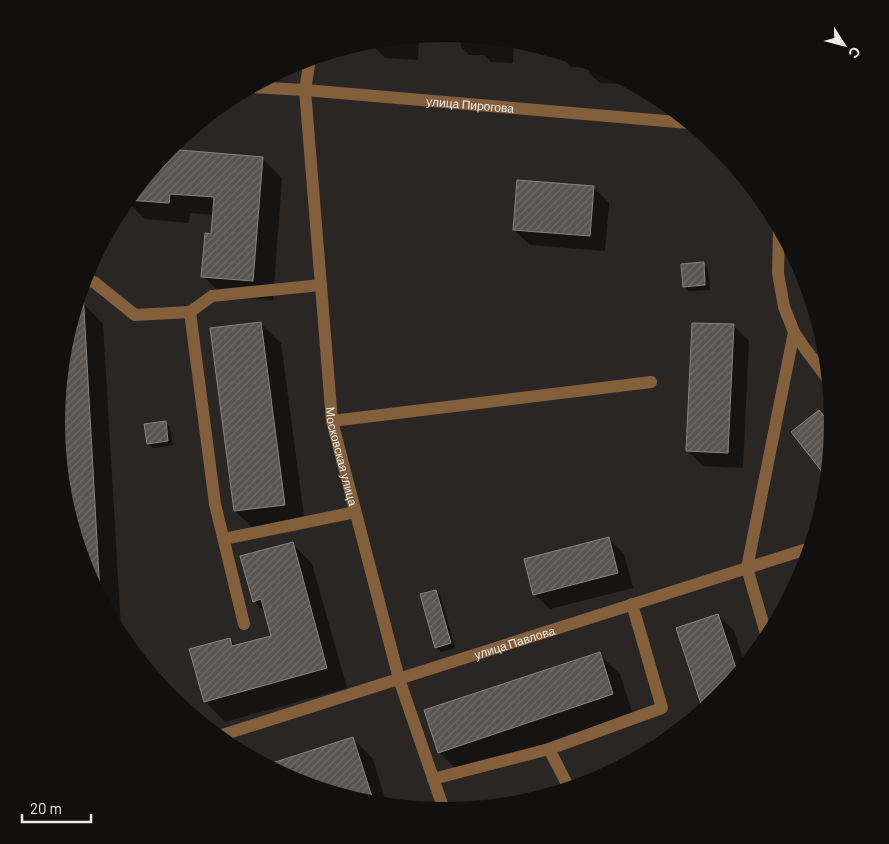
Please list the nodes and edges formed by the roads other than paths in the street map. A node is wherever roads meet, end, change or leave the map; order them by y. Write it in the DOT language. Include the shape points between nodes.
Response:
graph roads {
  1 [pos="309,68"];
  2 [pos="265,88"];
  3 [pos="305,90"];
  4 [pos="677,122"];
  5 [pos="779,242"];
  6 [pos="92,281"];
  7 [pos="321,284"];
  8 [pos="190,312"];
  9 [pos="794,332"];
  10 [pos="821,369"];
  11 [pos="651,382"];
  12 [pos="332,420"];
  13 [pos="356,512"];
  14 [pos="224,538"];
  15 [pos="801,551"];
  16 [pos="747,568"];
  17 [pos="632,604"];
  18 [pos="244,624"];
  19 [pos="764,627"];
  20 [pos="399,679"];
  21 [pos="227,733"];
  22 [pos="549,749"];
  23 [pos="433,779"];
  24 [pos="565,781"];
  25 [pos="441,802"];
  1 -- 3 [label="street, Московская улица"];
  2 -- 3 [label="street, улица Пирогова"];
  3 -- 4 [label="street, улица Пирогова"];
  3 -- 7 [label="street, Московская улица"];
  5 -- 9 [label="street" via="778,273 784,307"];
  6 -- 8 [label="street" via="135,315"];
  7 -- 8 [label="street" via="212,296"];
  7 -- 12 [label="street, Московская улица"];
  8 -- 14 [label="street" via="216,504"];
  9 -- 10 [label="street"];
  9 -- 16 [label="street"];
  11 -- 12 [label="street"];
  12 -- 13 [label="street, Московская улица"];
  13 -- 14 [label="street"];
  13 -- 20 [label="street, Московская улица"];
  14 -- 18 [label="street"];
  15 -- 16 [label="street, улица Павлова"];
  16 -- 17 [label="street, улица Павлова"];
  16 -- 19 [label="street"];
  17 -- 20 [label="street, улица Павлова"];
  17 -- 22 [label="street" via="662,708"];
  20 -- 21 [label="street, улица Павлова"];
  20 -- 23 [label="street, Московская улица"];
  22 -- 23 [label="street"];
  22 -- 24 [label="street"];
  23 -- 25 [label="street, Московская улица"];
}
